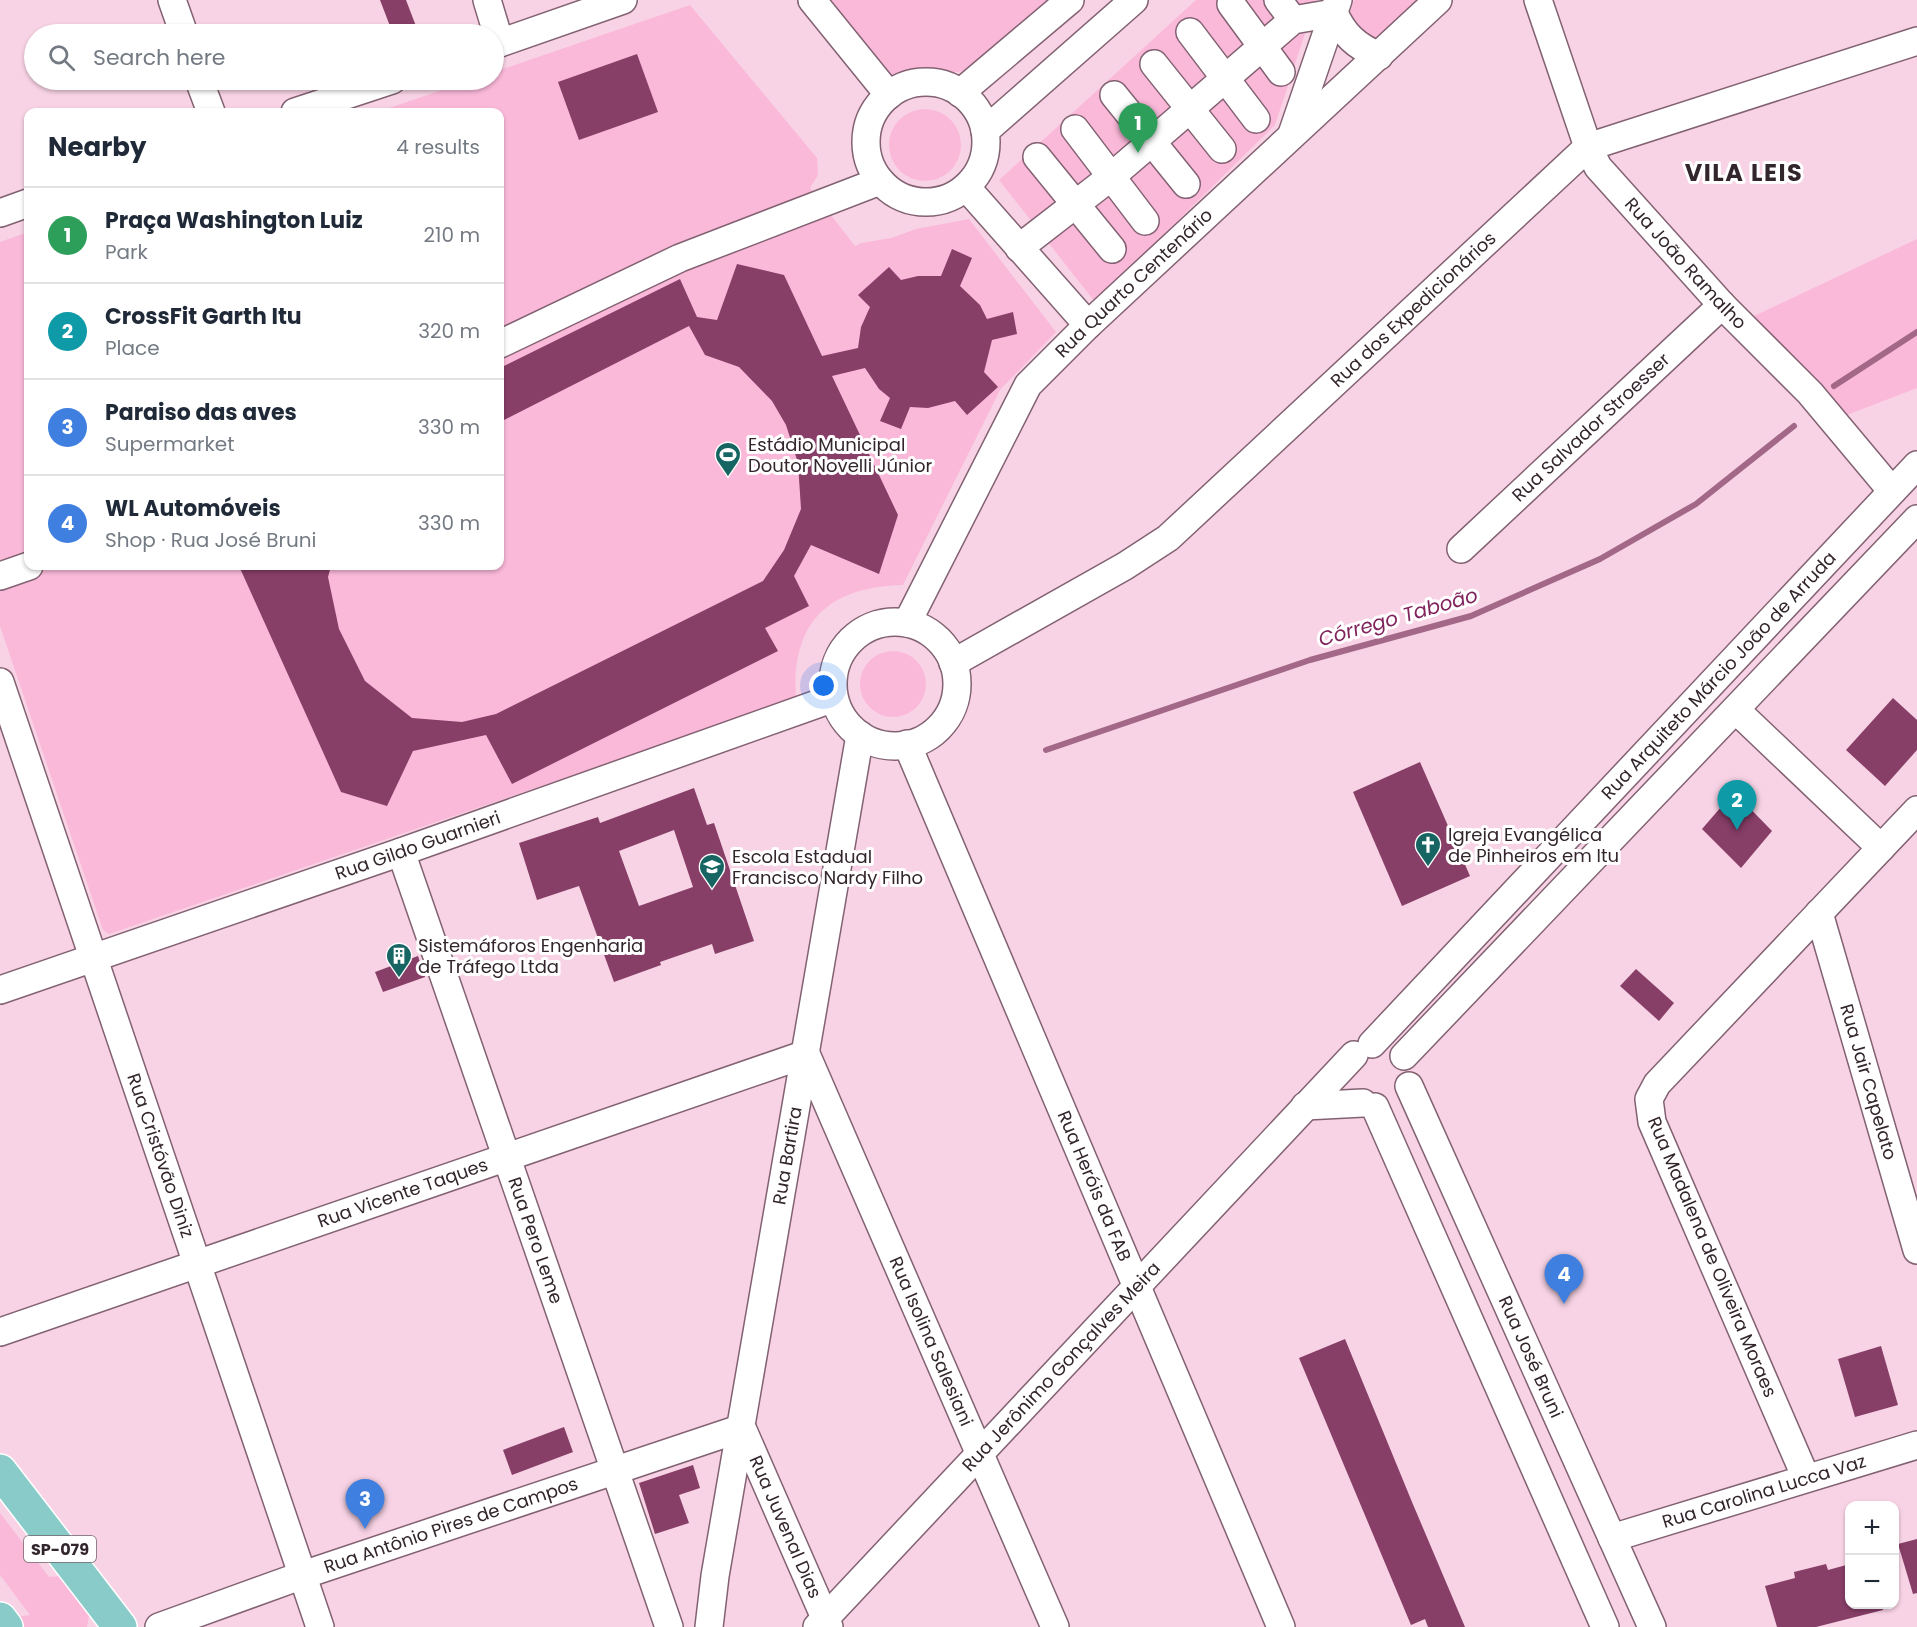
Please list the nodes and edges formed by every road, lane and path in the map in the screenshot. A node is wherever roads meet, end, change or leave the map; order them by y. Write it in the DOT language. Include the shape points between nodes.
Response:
graph roads {
  1 [pos="172,0"];
  2 [pos="487,0"];
  3 [pos="623,0"];
  4 [pos="812,0"];
  5 [pos="1070,0"];
  6 [pos="1438,0"];
  7 [pos="1132,1"];
  8 [pos="1542,1"];
  9 [pos="1231,4"];
  10 [pos="1336,7"];
  11 [pos="1285,10"];
  12 [pos="180,24"];
  13 [pos="492,24"];
  14 [pos="1190,32"];
  15 [pos="1917,41"];
  16 [pos="504,42"];
  17 [pos="1263,46"];
  18 [pos="1378,56"];
  19 [pos="1154,64"];
  20 [pos="1281,72"];
  21 [pos="1226,78"];
  22 [pos="202,90"];
  23 [pos="362,90"];
  24 [pos="960,93"];
  25 [pos="889,95"];
  26 [pos="1114,95"];
  27 [pos="209,108"];
  28 [pos="307,108"];
  29 [pos="1190,108"];
  30 [pos="1256,119"];
  31 [pos="1075,129"];
  32 [pos="985,131"];
  33 [pos="1291,138"];
  34 [pos="1152,142"];
  35 [pos="1588,147"];
  36 [pos="1222,149"];
  37 [pos="1037,157"];
  38 [pos="1112,176"];
  39 [pos="880,181"];
  40 [pos="1186,184"];
  41 [pos="966,187"];
  42 [pos="24,204"];
  43 [pos="1076,204"];
  44 [pos="0,213"];
  45 [pos="1145,221"];
  46 [pos="1019,248"];
  47 [pos="1112,249"];
  48 [pos="1722,304"];
  49 [pos="1088,326"];
  50 [pos="504,342"];
  51 [pos="1917,465"];
  52 [pos="1892,491"];
  53 [pos="1917,519"];
  54 [pos="1461,549"];
  55 [pos="24,568"];
  56 [pos="0,576"];
  57 [pos="907,623"];
  58 [pos="953,663"];
  59 [pos="0,682"];
  60 [pos="834,698"];
  61 [pos="1736,710"];
  62 [pos="860,735"];
  63 [pos="907,744"];
  64 [pos="1917,810"];
  65 [pos="1881,848"];
  66 [pos="401,852"];
  67 [pos="1819,913"];
  68 [pos="94,957"];
  69 [pos="0,990"];
  70 [pos="1363,1049"];
  71 [pos="806,1054"];
  72 [pos="1404,1056"];
  73 [pos="1409,1086"];
  74 [pos="1369,1105"];
  75 [pos="1305,1106"];
  76 [pos="507,1158"];
  77 [pos="1917,1250"];
  78 [pos="200,1265"];
  79 [pos="1137,1288"];
  80 [pos="0,1332"];
  81 [pos="742,1428"];
  82 [pos="1917,1445"];
  83 [pos="981,1453"];
  84 [pos="616,1470"];
  85 [pos="0,1471"];
  86 [pos="1806,1478"];
  87 [pos="1612,1538"];
  88 [pos="303,1575"];
  89 [pos="715,1576"];
  90 [pos="0,1619"];
  91 [pos="824,1624"];
  92 [pos="6,1627"];
  93 [pos="120,1627"];
  94 [pos="159,1627"];
  95 [pos="320,1627"];
  96 [pos="669,1627"];
  97 [pos="702,1627"];
  98 [pos="709,1627"];
  99 [pos="1055,1627"];
  100 [pos="1281,1627"];
  101 [pos="1605,1627"];
  102 [pos="1652,1627"];
  1 -- 12 [label="street"];
  2 -- 13 [label="street"];
  3 -- 16 [label="street"];
  4 -- 25 [label="street"];
  5 -- 24 [label="street"];
  6 -- 18 [label="street, Rua Quarto Centenário"];
  7 -- 32 [label="street"];
  8 -- 35 [label="street, Rua João Ramalho"];
  9 -- 17 [label="street"];
  10 -- 11 [label="street"];
  10 -- 18 [label="street" via="1343,33"];
  10 -- 33 [label="street"];
  11 -- 17 [label="street"];
  14 -- 21 [label="street"];
  15 -- 35 [label="street, Rua dos Expedicionários"];
  17 -- 20 [label="street"];
  17 -- 21 [label="street"];
  18 -- 33 [label="street, Rua Quarto Centenário"];
  19 -- 29 [label="street"];
  21 -- 29 [label="street"];
  21 -- 30 [label="street"];
  22 -- 27 [label="street"];
  23 -- 28 [label="street"];
  24 -- 25 [label="street" via="943,84 924,82"];
  24 -- 32 [label="street" via="976,109"];
  25 -- 39 [label="street" via="876,110 867,136 870,165"];
  26 -- 34 [label="street"];
  29 -- 34 [label="street"];
  29 -- 36 [label="street"];
  31 -- 38 [label="street"];
  32 -- 41 [label="street" via="985,152 979,171"];
  33 -- 49 [label="street, Rua Quarto Centenário"];
  34 -- 38 [label="street"];
  34 -- 40 [label="street"];
  35 -- 48 [label="street, Rua João Ramalho" via="1598,167"];
  35 -- 58 [label="street, Rua dos Expedicionários" via="1168,538"];
  37 -- 43 [label="street"];
  38 -- 43 [label="street"];
  38 -- 45 [label="street"];
  39 -- 41 [label="street" via="895,194 922,202 950,198"];
  39 -- 50 [label="street" via="680,258"];
  41 -- 46 [label="street"];
  42 -- 44 [label="street"];
  43 -- 46 [label="street"];
  43 -- 47 [label="street"];
  46 -- 49 [label="street"];
  48 -- 52 [label="street, Rua João Ramalho" via="1810,393"];
  48 -- 54 [label="street, Rua Salvador Stroesser"];
  49 -- 57 [label="street, Rua Quarto Centenário" via="1028,385"];
  51 -- 52 [label="street, Rua Arquiteto Márcio João de Arruda"];
  52 -- 70 [label="street, Rua Arquiteto Márcio João de Arruda"];
  53 -- 61 [label="street, Rua Arquiteto Márcio João de Arruda"];
  55 -- 56 [label="street"];
  57 -- 58 [label="street" via="935,637"];
  57 -- 60 [label="street" via="889,621 872,626 850,641 836,663"];
  58 -- 63 [label="street" via="956,693 951,708 934,731"];
  59 -- 68 [label="street, Rua Cristóvão Diniz"];
  60 -- 62 [label="street" via="840,712"];
  60 -- 66 [label="street, Rua Gildo Guarnieri"];
  61 -- 65 [label="street"];
  61 -- 72 [label="street, Rua Arquiteto Márcio João de Arruda"];
  62 -- 63 [label="street" via="882,744"];
  62 -- 71 [label="street, Rua Bartira"];
  63 -- 79 [label="street, Rua Heróis da FAB"];
  64 -- 65 [label="street, Rua Madalena de Oliveira Moraes"];
  65 -- 67 [label="street, Rua Madalena de Oliveira Moraes"];
  66 -- 68 [label="street, Rua Gildo Guarnieri"];
  66 -- 76 [label="street, Rua Pero Leme"];
  67 -- 77 [label="street, Rua Jair Capelato"];
  67 -- 86 [label="street, Rua Madalena de Oliveira Moraes" via="1657,1084 1649,1110"];
  68 -- 69 [label="street, Rua Gildo Guarnieri"];
  68 -- 78 [label="street, Rua Cristóvão Diniz"];
  70 -- 72 [label="street" via="1390,1046"];
  70 -- 74 [label="street" via="1349,1064 1349,1086"];
  70 -- 75 [label="street, Rua Jerônimo Gonçalves Meira"];
  71 -- 76 [label="street, Rua Vicente Taques"];
  71 -- 81 [label="street, Rua Bartira"];
  71 -- 83 [label="street, Rua Isolina Salesiani"];
  72 -- 73 [label="street" via="1411,1076"];
  73 -- 74 [label="street" via="1395,1103"];
  73 -- 87 [label="street, Rua José Bruni"];
  74 -- 75 [label="street"];
  74 -- 101 [label="street"];
  75 -- 79 [label="street, Rua Jerônimo Gonçalves Meira"];
  76 -- 78 [label="street, Rua Vicente Taques"];
  76 -- 84 [label="street, Rua Pero Leme"];
  78 -- 80 [label="street, Rua Vicente Taques"];
  78 -- 88 [label="street, Rua Cristóvão Diniz"];
  79 -- 83 [label="street, Rua Jerônimo Gonçalves Meira"];
  79 -- 100 [label="street, Rua Heróis da FAB"];
  81 -- 84 [label="street, Rua Antônio Pires de Campos"];
  81 -- 89 [label="street, Rua Bartira"];
  81 -- 91 [label="street, Rua Juvenal Dias"];
  82 -- 86 [label="street, Rua Carolina Lucca Vaz"];
  83 -- 91 [label="street, Rua Jerônimo Gonçalves Meira"];
  83 -- 99 [label="street, Rua Isolina Salesiani"];
  84 -- 88 [label="street, Rua Antônio Pires de Campos"];
  84 -- 96 [label="street, Rua Pero Leme"];
  85 -- 93 [label="main road, SP-079"];
  86 -- 87 [label="street, Rua Carolina Lucca Vaz"];
  87 -- 102 [label="street, Rua José Bruni"];
  88 -- 94 [label="street, Rua Antônio Pires de Campos"];
  88 -- 95 [label="street, Rua Cristóvão Diniz"];
  89 -- 97 [label="street, Rua Bartira"];
  89 -- 98 [label="street, Rua Bartira"];
  90 -- 92 [label="main road"];
}
